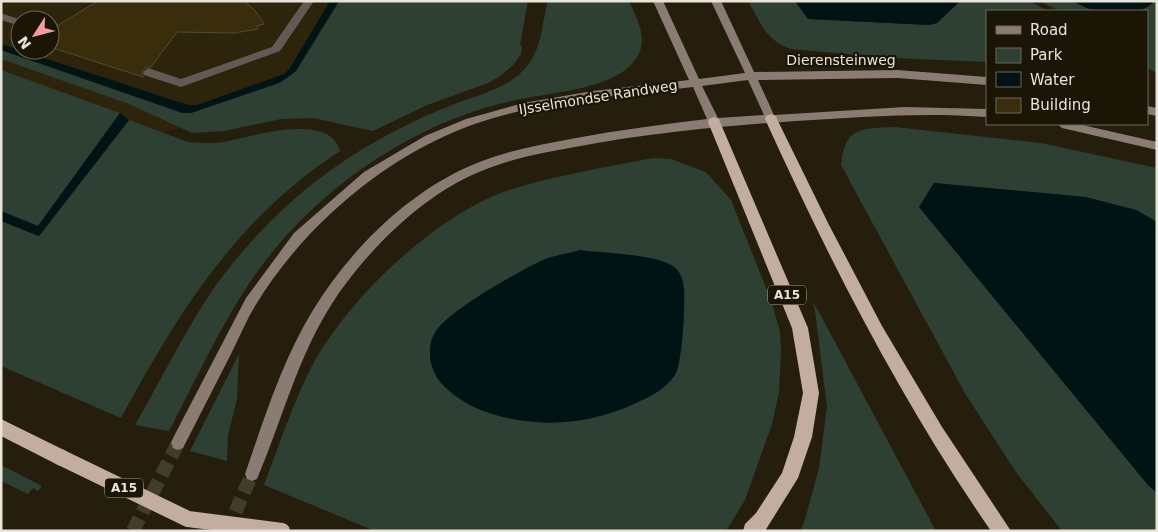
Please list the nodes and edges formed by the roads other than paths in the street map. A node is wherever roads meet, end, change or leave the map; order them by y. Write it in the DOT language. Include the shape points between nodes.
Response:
graph roads {
  1 [pos="309,1"];
  2 [pos="658,1"];
  3 [pos="716,1"];
  4 [pos="148,72"];
  5 [pos="752,76"];
  6 [pos="986,81"];
  7 [pos="695,83"];
  8 [pos="986,113"];
  9 [pos="771,119"];
  10 [pos="714,122"];
  11 [pos="1066,125"];
  12 [pos="1157,146"];
  13 [pos="1,427"];
  14 [pos="178,443"];
  15 [pos="252,474"];
  16 [pos="188,519"];
  17 [pos="212,531"];
  18 [pos="282,531"];
  19 [pos="752,531"];
  20 [pos="1002,531"];
  1 -- 4 [label="lane" via="276,49 181,83"];
  2 -- 7 [label="main road"];
  3 -- 5 [label="main road"];
  5 -- 6 [label="main road, Dierensteinweg" via="897,74"];
  5 -- 7 [label="main road, Dierensteinweg"];
  5 -- 9 [label="main road"];
  7 -- 10 [label="main road"];
  7 -- 14 [label="main road, IJsselmondse Randweg" via="593,95 523,107 475,120 429,139 368,175 298,238 251,302"];
  8 -- 9 [label="main road" via="914,111"];
  9 -- 10 [label="main road"];
  9 -- 20 [label="highway" via="810,203 894,364 953,462"];
  10 -- 15 [label="main road" via="609,136 505,158 453,180 407,210 373,244 330,296 280,394"];
  10 -- 19 [label="highway, A15" via="800,328 811,393 803,438 789,478"];
  11 -- 12 [label="main road"];
  13 -- 16 [label="highway, A15, bridge"];
  16 -- 17 [label="highway, A15"];
  16 -- 18 [label="highway, A15, bridge"];
}
